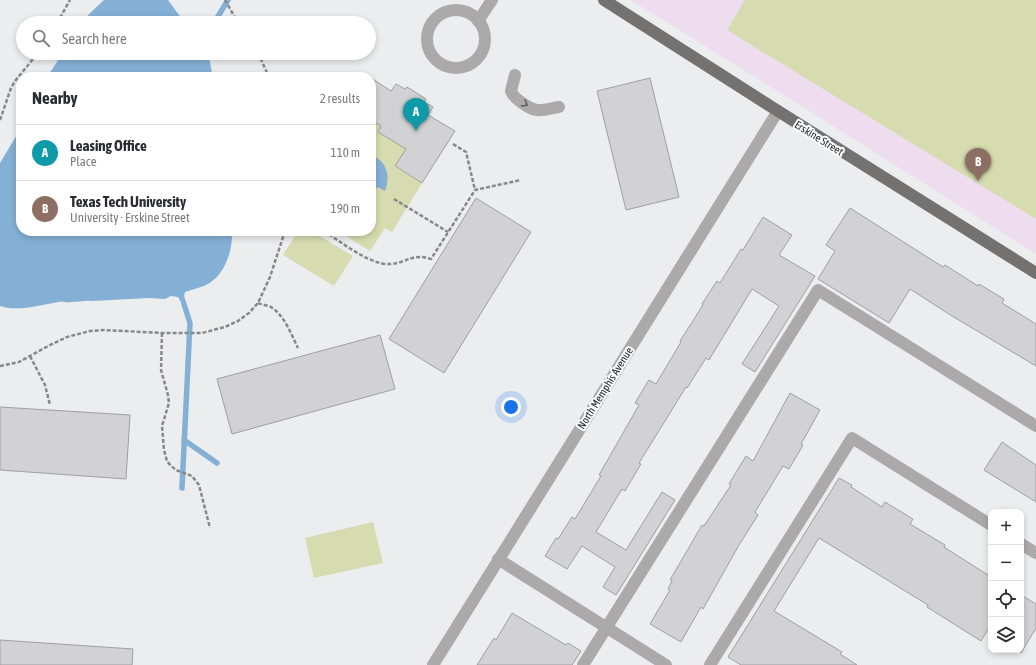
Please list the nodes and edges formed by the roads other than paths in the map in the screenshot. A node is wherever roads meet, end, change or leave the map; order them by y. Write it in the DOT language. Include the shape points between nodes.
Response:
graph roads {
  1 [pos="468,0"];
  2 [pos="492,0"];
  3 [pos="604,0"];
  4 [pos="462,10"];
  5 [pos="478,21"];
  6 [pos="515,75"];
  7 [pos="559,107"];
  8 [pos="778,111"];
  9 [pos="1036,273"];
  10 [pos="1036,426"];
  11 [pos="988,523"];
  12 [pos="1023,545"];
  13 [pos="1036,553"];
  14 [pos="498,559"];
  15 [pos="607,628"];
  16 [pos="433,665"];
  17 [pos="583,665"];
  18 [pos="666,665"];
  19 [pos="710,665"];
  1 -- 4 [label="street"];
  2 -- 5 [label="street"];
  3 -- 8 [label="main road, Erskine Street"];
  4 -- 5 [label="street"];
  4 -- 5 [label="street" via="449,10 440,14 428,29 428,48 439,63 457,68 474,62 484,46 485,37"];
  6 -- 7 [label="street, one-way" via="511,91 518,100 538,110"];
  8 -- 9 [label="main road, Erskine Street"];
  8 -- 14 [label="street, North Memphis Avenue"];
  10 -- 15 [label="street" via="818,290"];
  11 -- 19 [label="street" via="852,438"];
  12 -- 13 [label="street"];
  14 -- 15 [label="street"];
  14 -- 16 [label="street, North Memphis Avenue"];
  15 -- 17 [label="street"];
  15 -- 18 [label="street"];
}
